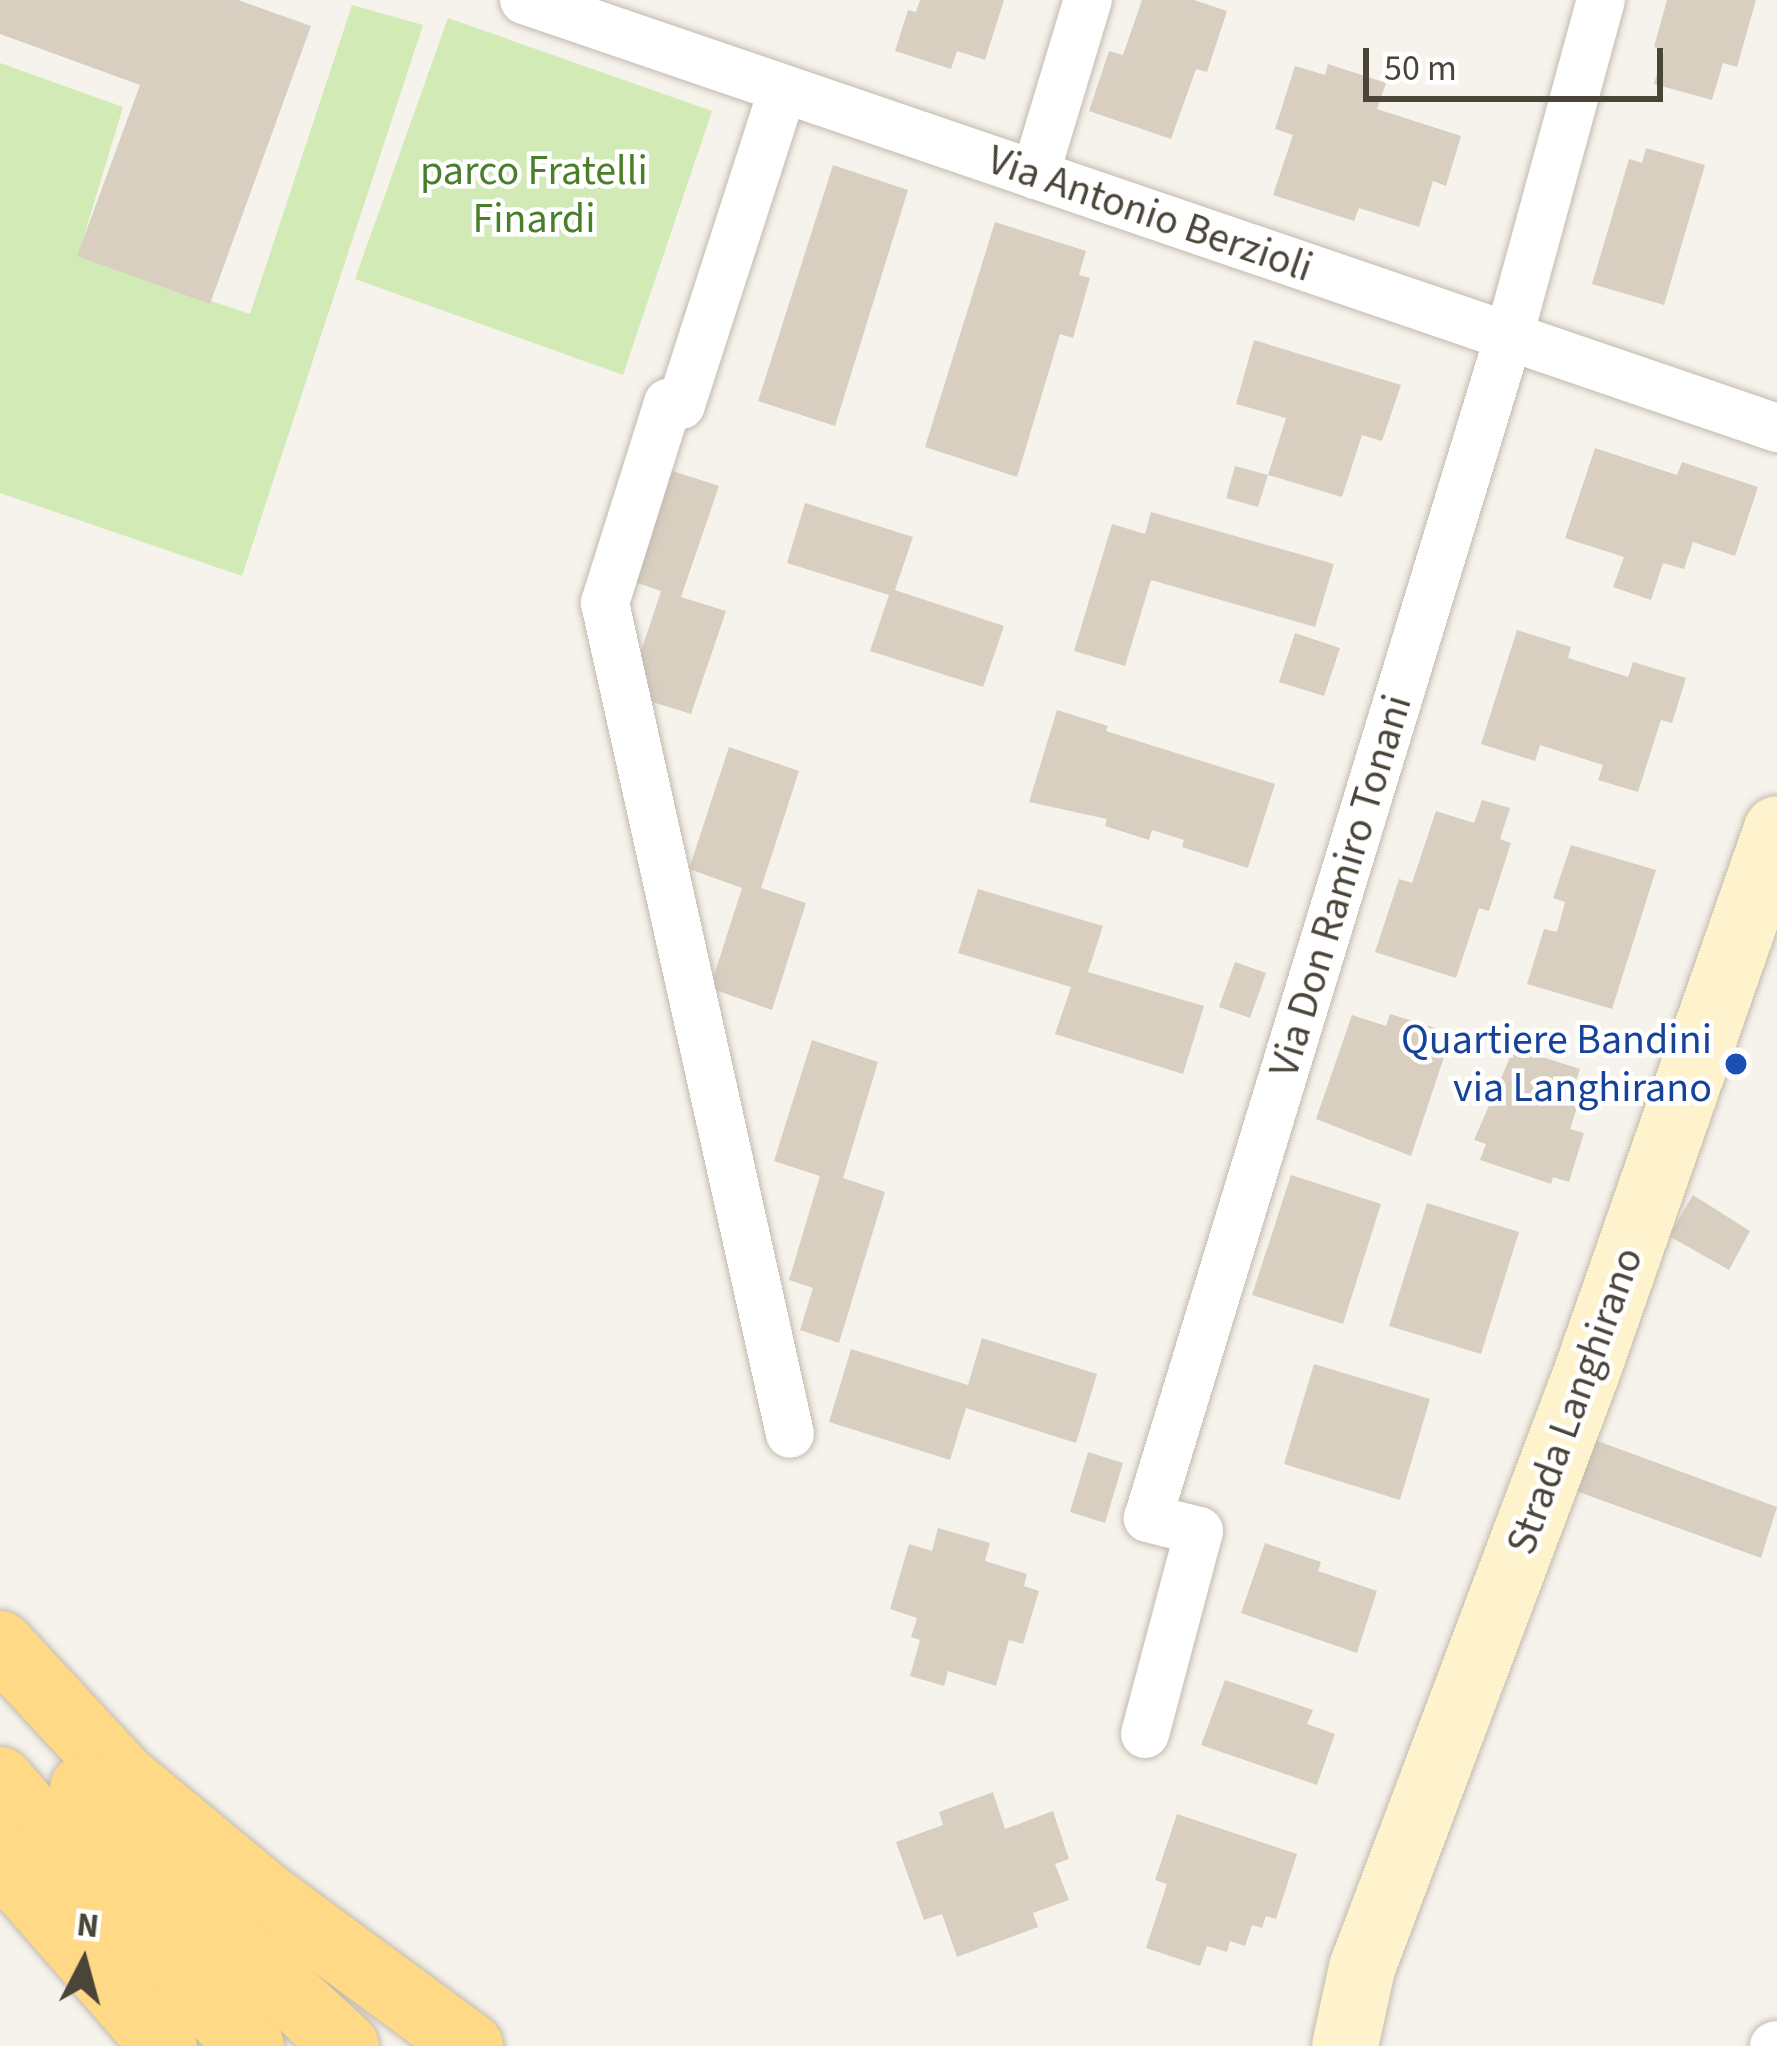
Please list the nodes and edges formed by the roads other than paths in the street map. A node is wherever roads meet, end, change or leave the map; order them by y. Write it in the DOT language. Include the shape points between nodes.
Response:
graph roads {
  1 [pos="524,0"];
  2 [pos="1088,0"];
  3 [pos="1601,0"];
  4 [pos="783,88"];
  5 [pos="1035,175"];
  6 [pos="1509,336"];
  7 [pos="1777,428"];
  8 [pos="1777,829"];
  9 [pos="790,1434"];
  10 [pos="0,1644"];
  11 [pos="0,1694"];
  12 [pos="1145,1734"];
  13 [pos="0,1780"];
  14 [pos="0,1858"];
  15 [pos="1362,1968"];
  16 [pos="164,2046"];
  17 [pos="251,2046"];
  18 [pos="346,2046"];
  19 [pos="470,2046"];
  20 [pos="1316,2046"];
  21 [pos="1345,2046"];
  1 -- 4 [label="street, Via Antonio Berzioli"];
  2 -- 5 [label="street"];
  3 -- 6 [label="street, Via Don Ramiro Tonani"];
  4 -- 5 [label="street, Via Antonio Berzioli"];
  4 -- 9 [label="street" via="681,405 668,403 605,603"];
  5 -- 6 [label="street, Via Antonio Berzioli"];
  6 -- 7 [label="street, Via Antonio Berzioli"];
  6 -- 12 [label="street, Via Don Ramiro Tonani" via="1148,1517 1199,1531"];
  8 -- 15 [label="main road, Strada Langhirano" via="1587,1372"];
  10 -- 19 [label="highway" via="123,1777 265,1895"];
  11 -- 18 [label="highway" via="190,1904"];
  13 -- 17 [label="highway" via="120,1917"];
  14 -- 16 [label="highway"];
  15 -- 20 [label="main road, Strada Langhirano"];
  15 -- 21 [label="main road, Strada Langhirano"];
}
